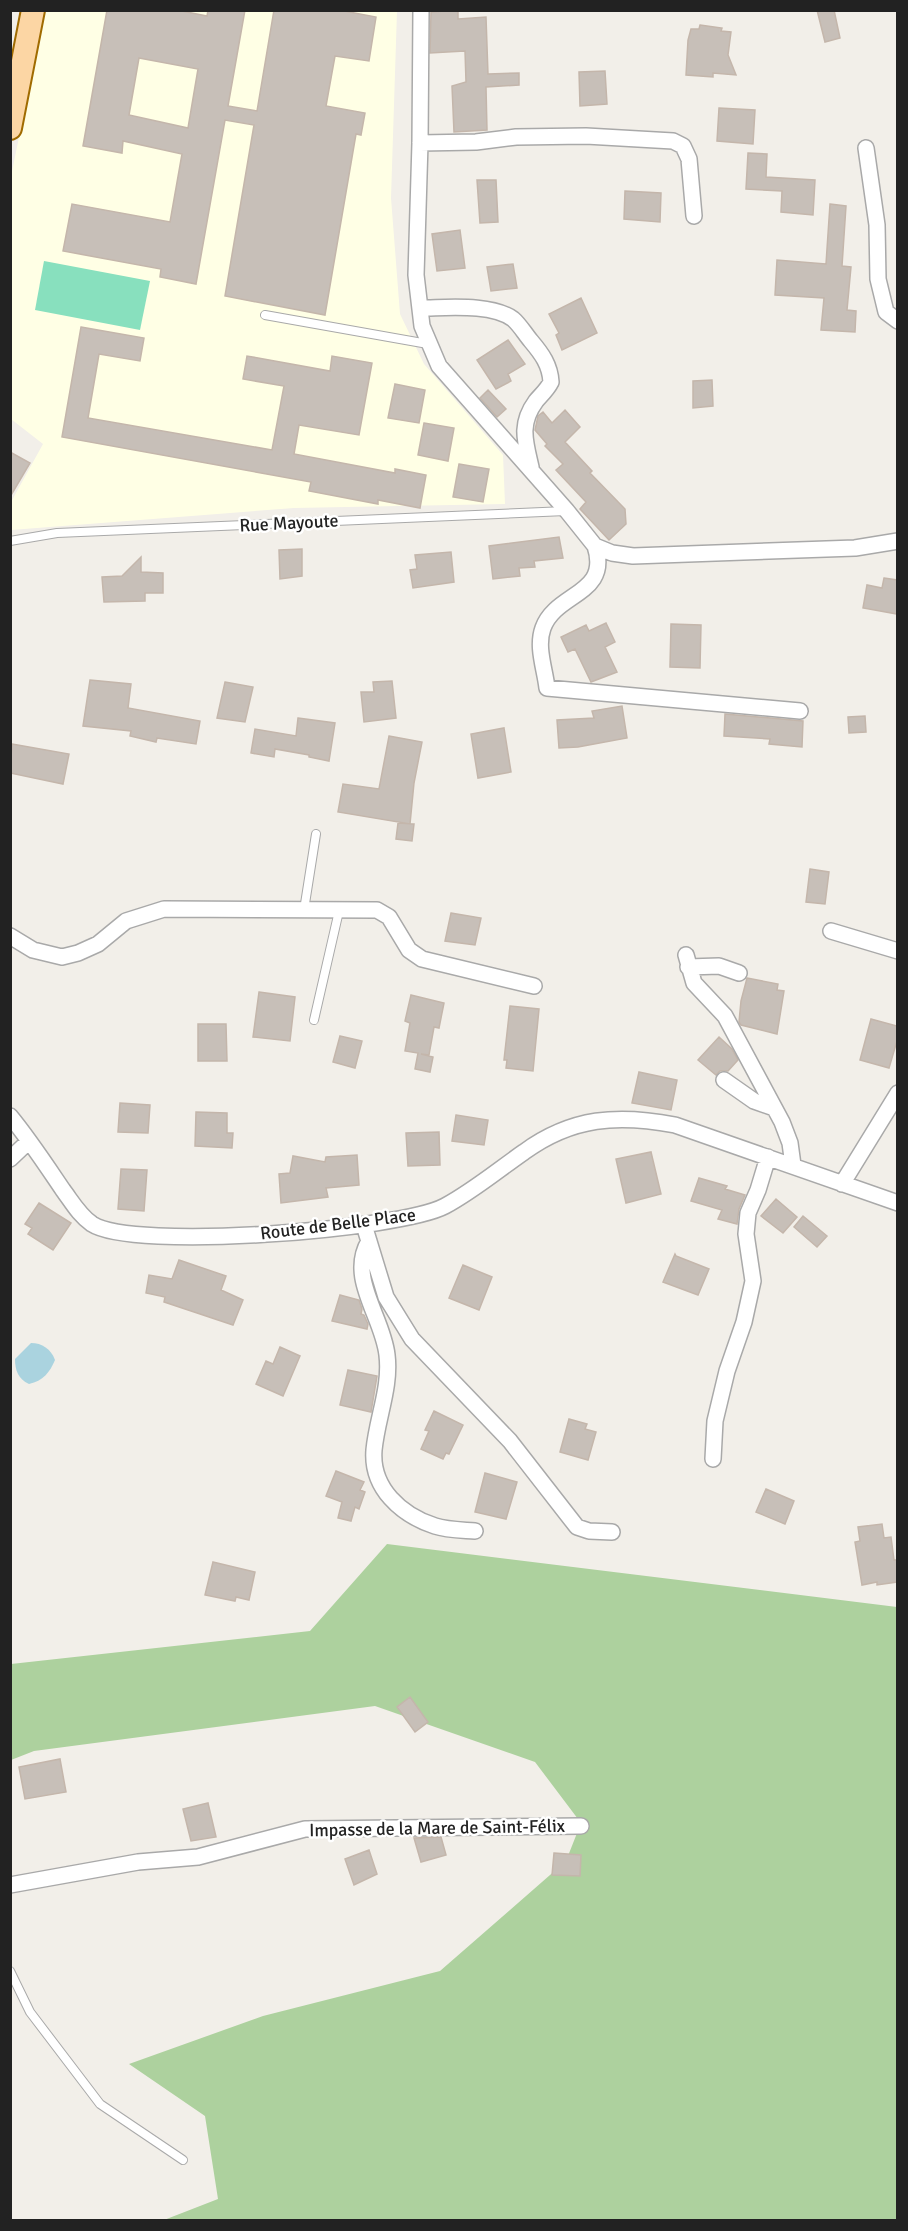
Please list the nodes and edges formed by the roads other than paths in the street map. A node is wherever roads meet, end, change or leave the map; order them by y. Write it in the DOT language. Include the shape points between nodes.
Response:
graph roads {
  1 [pos="421,10"];
  2 [pos="32,12"];
  3 [pos="10,128"];
  4 [pos="420,143"];
  5 [pos="866,148"];
  6 [pos="694,216"];
  7 [pos="420,308"];
  8 [pos="265,315"];
  9 [pos="897,321"];
  10 [pos="430,344"];
  11 [pos="532,471"];
  12 [pos="567,511"];
  13 [pos="10,541"];
  14 [pos="897,541"];
  15 [pos="595,546"];
  16 [pos="800,711"];
  17 [pos="316,834"];
  18 [pos="304,910"];
  19 [pos="339,910"];
  20 [pos="831,932"];
  21 [pos="10,936"];
  22 [pos="897,951"];
  23 [pos="739,973"];
  24 [pos="534,986"];
  25 [pos="314,1020"];
  26 [pos="724,1080"];
  27 [pos="897,1093"];
  28 [pos="774,1108"];
  29 [pos="10,1116"];
  30 [pos="29,1141"];
  31 [pos="768,1157"];
  32 [pos="10,1159"];
  33 [pos="793,1165"];
  34 [pos="842,1184"];
  35 [pos="897,1203"];
  36 [pos="364,1225"];
  37 [pos="369,1242"];
  38 [pos="713,1459"];
  39 [pos="476,1531"];
  40 [pos="612,1532"];
  41 [pos="581,1826"];
  42 [pos="10,1885"];
  43 [pos="10,1971"];
  44 [pos="183,2160"];
  1 -- 4 [label="street"];
  2 -- 3 [label="main road"];
  4 -- 6 [label="street" via="586,136 673,141 683,146 689,159"];
  4 -- 7 [label="street" via="416,275"];
  5 -- 9 [label="street" via="877,225 878,279 886,312"];
  7 -- 10 [label="street"];
  7 -- 11 [label="street" via="496,312 513,319 542,353 551,382 524,423"];
  8 -- 10 [label="lane"];
  10 -- 11 [label="street" via="439,366"];
  11 -- 12 [label="street"];
  12 -- 13 [label="lane, Rue Mayoute" via="57,533"];
  12 -- 15 [label="street"];
  14 -- 15 [label="street" via="855,548 633,556"];
  15 -- 16 [label="street" via="598,572 543,626 539,643 547,688"];
  17 -- 18 [label="lane"];
  18 -- 19 [label="street"];
  18 -- 21 [label="street" via="164,909 126,921 98,944 62,957 33,950"];
  19 -- 24 [label="street" via="377,910 389,916 409,950 422,959"];
  19 -- 25 [label="lane"];
  20 -- 22 [label="street"];
  23 -- 28 [label="street" via="687,961 694,983 725,1016"];
  26 -- 28 [label="street" via="754,1101"];
  27 -- 34 [label="street"];
  28 -- 33 [label="street" via="790,1143"];
  29 -- 30 [label="street, Route de Belle Place"];
  30 -- 32 [label="street"];
  30 -- 36 [label="street, Route de Belle Place" via="77,1210 105,1230 180,1237"];
  31 -- 33 [label="street, Route de Belle Place"];
  31 -- 36 [label="street, Route de Belle Place" via="652,1120 578,1124 543,1139 443,1207 413,1217"];
  31 -- 38 [label="street" via="748,1213 746,1234 753,1281 727,1371 716,1421"];
  33 -- 34 [label="street, Route de Belle Place"];
  34 -- 35 [label="street, Route de Belle Place"];
  36 -- 37 [label="street"];
  37 -- 39 [label="street" via="363,1251 363,1281 387,1352 389,1372 374,1451 381,1486 394,1504 436,1527"];
  37 -- 40 [label="street" via="386,1297 412,1339 510,1441 577,1527"];
  41 -- 42 [label="street, Impasse de la Mare de Saint-Félix" via="305,1829 198,1857 138,1862"];
  43 -- 44 [label="lane" via="30,2012 100,2104"];
}
